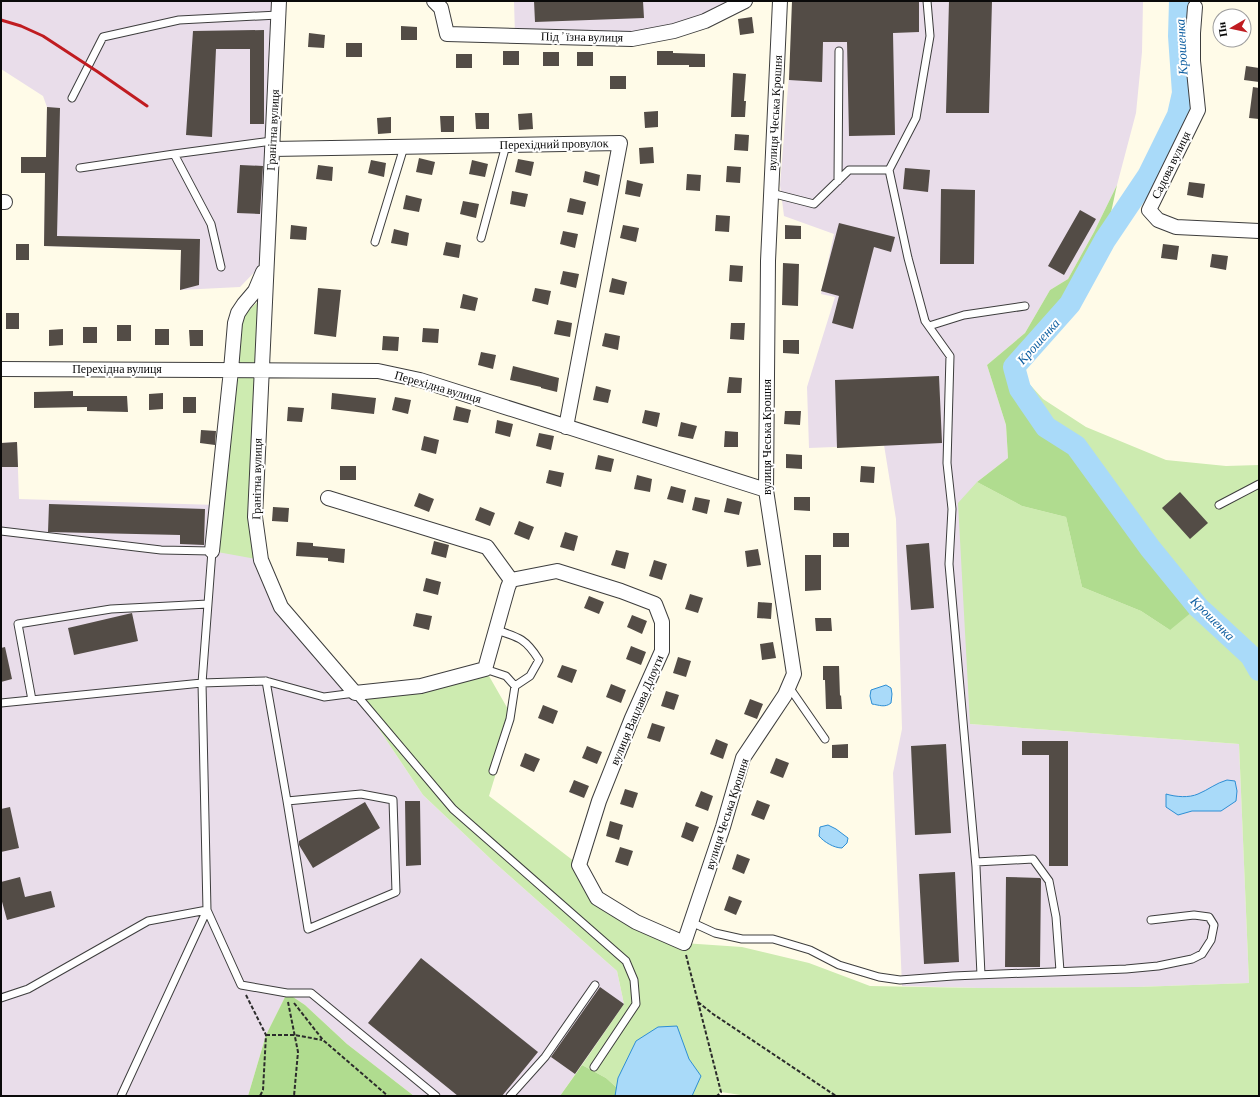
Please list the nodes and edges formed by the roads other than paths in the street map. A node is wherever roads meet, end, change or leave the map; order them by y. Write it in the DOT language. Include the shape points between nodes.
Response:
graph roads {
  1 [pos="278,1"];
  2 [pos="434,1"];
  3 [pos="746,1"];
  4 [pos="780,1"];
  5 [pos="928,1"];
  6 [pos="1196,7"];
  7 [pos="278,16"];
  8 [pos="839,51"];
  9 [pos="72,98"];
  10 [pos="272,145"];
  11 [pos="506,145"];
  12 [pos="404,147"];
  13 [pos="174,154"];
  14 [pos="80,168"];
  15 [pos="890,170"];
  16 [pos="838,181"];
  17 [pos="771,193"];
  18 [pos="1259,231"];
  19 [pos="481,238"];
  20 [pos="375,242"];
  21 [pos="267,258"];
  22 [pos="221,267"];
  23 [pos="1025,306"];
  24 [pos="929,326"];
  25 [pos="1,368"];
  26 [pos="231,370"];
  27 [pos="261,371"];
  28 [pos="566,427"];
  29 [pos="1259,484"];
  30 [pos="766,490"];
  31 [pos="328,498"];
  32 [pos="1220,505"];
  33 [pos="1,531"];
  34 [pos="212,551"];
  35 [pos="511,580"];
  36 [pos="208,604"];
  37 [pos="496,630"];
  38 [pos="485,669"];
  39 [pos="266,681"];
  40 [pos="202,683"];
  41 [pos="515,686"];
  42 [pos="788,686"];
  43 [pos="355,693"];
  44 [pos="32,700"];
  45 [pos="1,703"];
  46 [pos="825,738"];
  47 [pos="493,771"];
  48 [pos="287,801"];
  49 [pos="976,862"];
  50 [pos="207,910"];
  51 [pos="1151,920"];
  52 [pos="691,922"];
  53 [pos="684,943"];
  54 [pos="1060,971"];
  55 [pos="981,975"];
  56 [pos="595,985"];
  57 [pos="1,998"];
  58 [pos="594,1067"];
  59 [pos="122,1096"];
  60 [pos="436,1096"];
  61 [pos="510,1096"];
  1 -- 7 [label="street, Гранітна вулиця"];
  2 -- 3 [label="street, Підʼїзна вулиця" via="441,8 448,34 632,39 705,22"];
  4 -- 17 [label="street, вулиця Чеська Крошня"];
  5 -- 15 [label="lane" via="930,36 916,118"];
  6 -- 18 [label="street, Садова вулиця" via="1193,47 1198,110 1149,210 1158,220 1176,227"];
  7 -- 9 [label="lane" via="179,20 103,37"];
  7 -- 10 [label="street, Гранітна вулиця"];
  8 -- 16 [label="lane"];
  10 -- 12 [label="street, Перехідний провулок"];
  10 -- 13 [label="lane"];
  10 -- 21 [label="street, Гранітна вулиця"];
  11 -- 12 [label="street, Перехідний провулок"];
  11 -- 19 [label="lane"];
  11 -- 28 [label="street, Перехідний провулок" via="620,143"];
  12 -- 20 [label="lane"];
  13 -- 14 [label="lane"];
  13 -- 22 [label="lane" via="211,224"];
  15 -- 16 [label="lane" via="849,170"];
  15 -- 24 [label="lane" via="908,258 925,321"];
  16 -- 17 [label="lane" via="814,204"];
  17 -- 30 [label="street, вулиця Чеська Крошня"];
  21 -- 26 [label="street, Гранітна вулиця" via="255,291 238,313 234,323"];
  21 -- 27 [label="street, Гранітна вулиця"];
  23 -- 24 [label="lane" via="964,315"];
  24 -- 49 [label="lane" via="950,356 947,463 952,509 949,564"];
  25 -- 26 [label="street, Перехідна вулиця"];
  26 -- 27 [label="street, Перехідна вулиця"];
  26 -- 34 [label="street, Гранітна вулиця"];
  27 -- 28 [label="street, Перехідна вулиця" via="378,371 420,380"];
  27 -- 43 [label="street, Гранітна вулиця" via="255,517 261,560 281,607"];
  28 -- 30 [label="street, Перехідна вулиця"];
  29 -- 32 [label="lane"];
  30 -- 42 [label="street, вулиця Чеська Крошня" via="794,674"];
  31 -- 35 [label="street" via="487,547"];
  33 -- 34 [label="lane" via="161,550"];
  34 -- 36 [label="lane"];
  35 -- 37 [label="street"];
  35 -- 53 [label="street, вулиця Вацлава Длоуги" via="557,571 655,604 662,622 662,651 599,801 579,865 597,898 636,922"];
  36 -- 40 [label="lane"];
  36 -- 44 [label="lane" via="112,609 18,624"];
  37 -- 38 [label="street"];
  37 -- 41 [label="lane" via="519,637 531,647 539,660 530,676"];
  38 -- 41 [label="lane" via="506,676"];
  38 -- 43 [label="street" via="421,686"];
  39 -- 40 [label="lane"];
  39 -- 43 [label="lane" via="324,697"];
  39 -- 48 [label="lane"];
  40 -- 44 [label="lane"];
  40 -- 50 [label="lane"];
  41 -- 47 [label="lane" via="510,720"];
  42 -- 46 [label="lane"];
  42 -- 52 [label="street, вулиця Чеська Крошня" via="785,695 743,758"];
  43 -- 58 [label="lane" via="453,809 626,961 634,980 636,1004"];
  44 -- 45 [label="lane"];
  48 -- 48 [label="lane" via="361,794 393,800 396,892 308,928"];
  49 -- 54 [label="lane" via="1033,859 1049,881 1056,917"];
  49 -- 55 [label="lane"];
  50 -- 57 [label="lane" via="148,921 28,989"];
  50 -- 59 [label="lane"];
  50 -- 60 [label="lane" via="241,985 287,993 311,993"];
  51 -- 54 [label="lane" via="1194,915 1210,917 1214,925 1211,940 1202,954 1192,959 1150,967"];
  52 -- 53 [label="street, вулиця Чеська Крошня"];
  52 -- 55 [label="lane" via="715,933 742,939 773,939 810,950 839,965 879,977 900,980"];
  54 -- 55 [label="lane"];
  56 -- 61 [label="lane" via="545,1057"];
}
